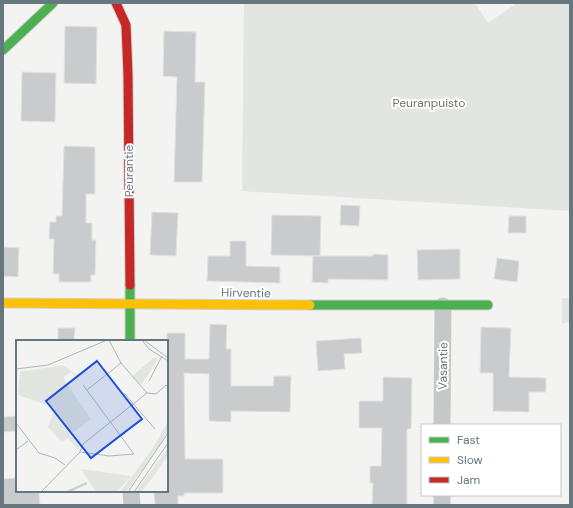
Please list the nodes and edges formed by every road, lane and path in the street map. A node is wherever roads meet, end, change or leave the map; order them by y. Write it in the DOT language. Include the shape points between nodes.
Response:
graph roads {
  1 [pos="53,3"];
  2 [pos="116,3"];
  3 [pos="3,50"];
  4 [pos="3,303"];
  5 [pos="128,304"];
  6 [pos="488,305"];
  7 [pos="443,306"];
  8 [pos="130,340"];
  9 [pos="442,424"];
  10 [pos="131,492"];
  11 [pos="132,505"];
  1 -- 3 [label="street"];
  2 -- 5 [label="street, Peurantie" via="126,25 129,125"];
  4 -- 5 [label="street, Hirventie"];
  5 -- 7 [label="street, Hirventie"];
  5 -- 8 [label="street, Peurantie"];
  6 -- 7 [label="street, Hirventie"];
  7 -- 9 [label="street, Vasantie"];
  10 -- 11 [label="street"];
}
